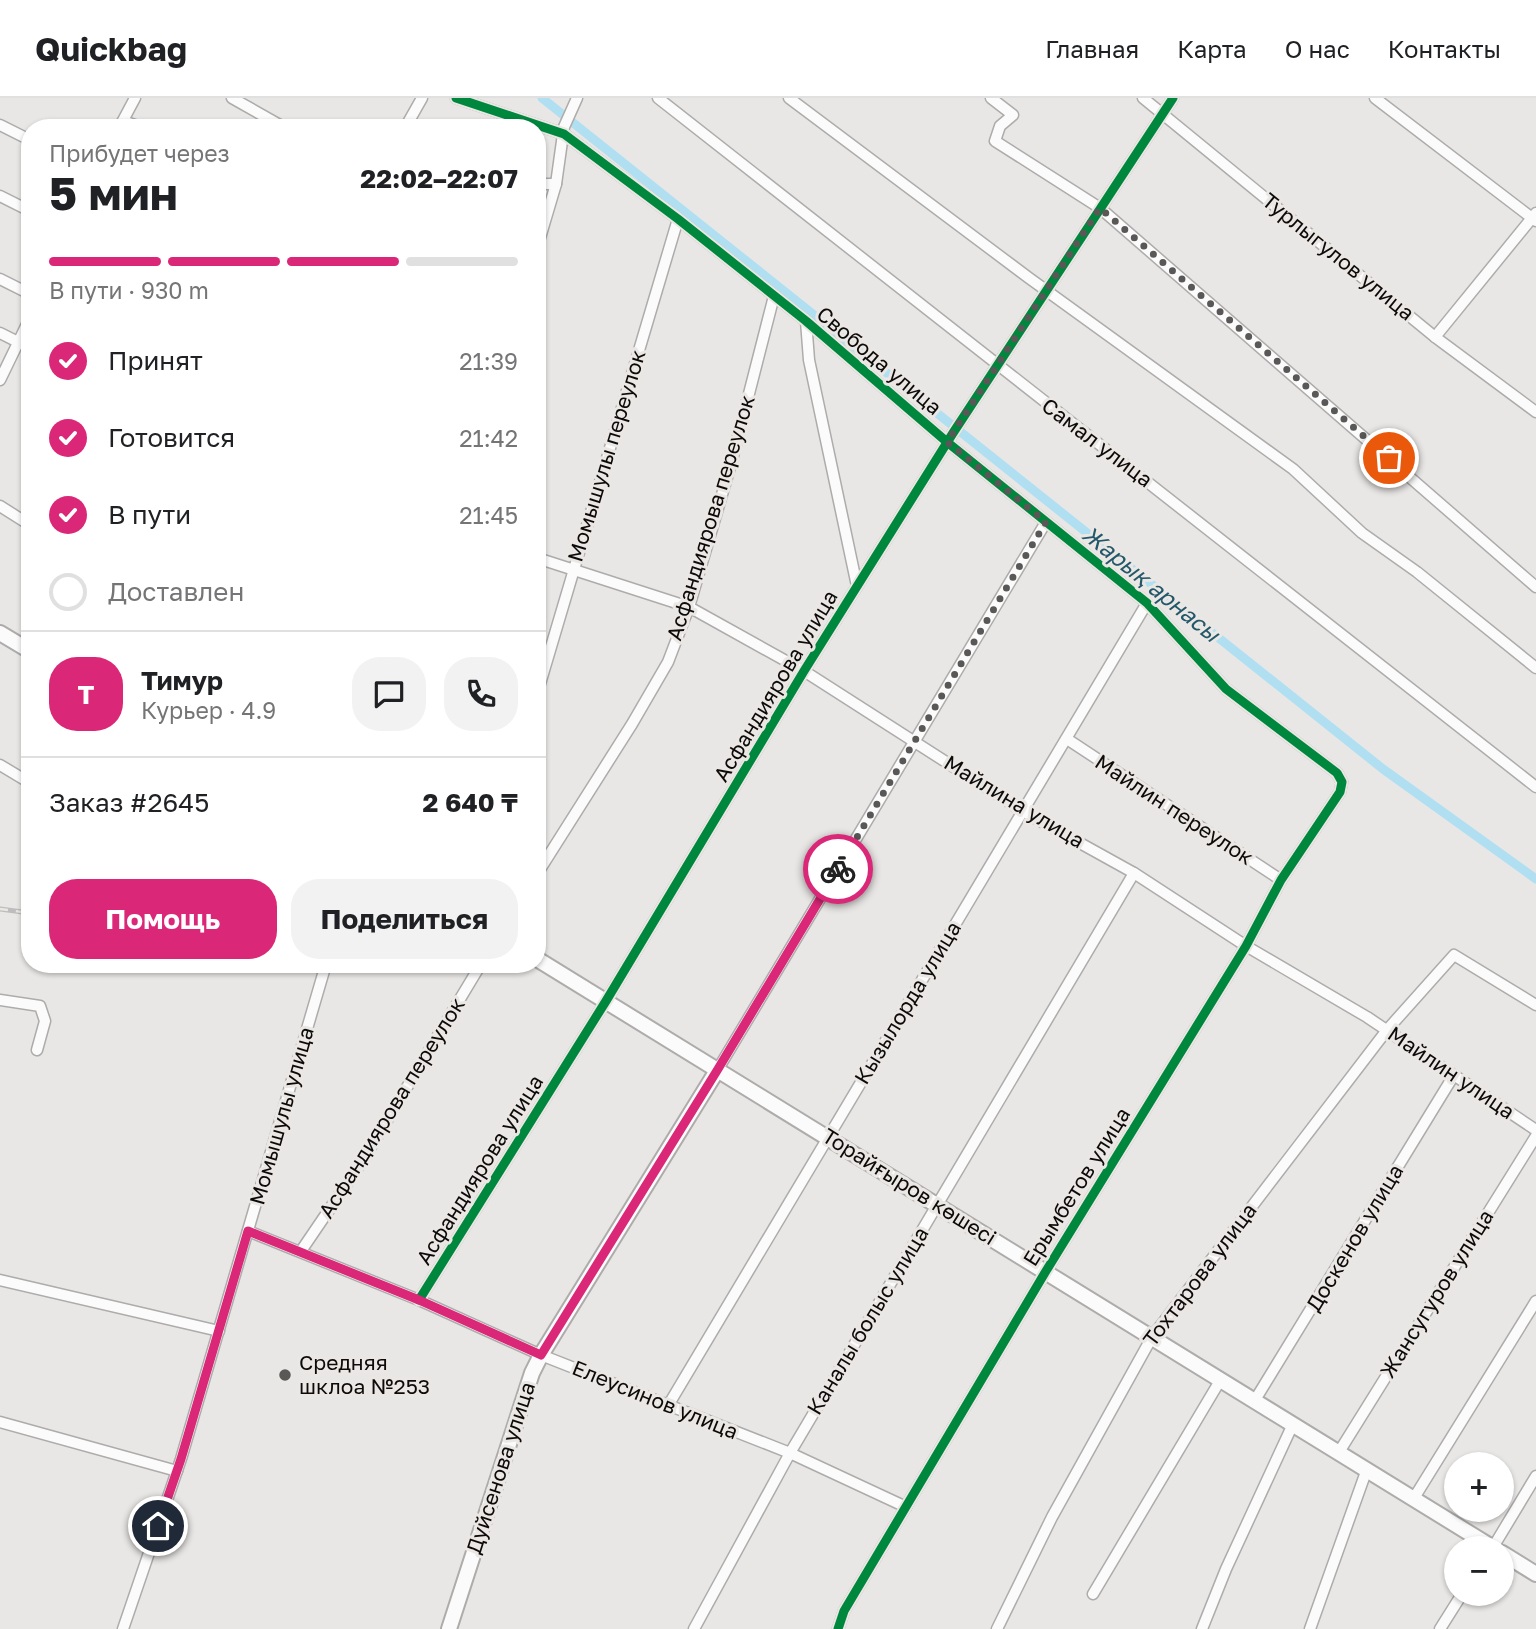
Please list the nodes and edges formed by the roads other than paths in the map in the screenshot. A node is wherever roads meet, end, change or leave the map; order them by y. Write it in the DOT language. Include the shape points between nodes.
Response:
graph roads {
  1 [pos="135,98"];
  2 [pos="232,98"];
  3 [pos="422,98"];
  4 [pos="456,98"];
  5 [pos="577,98"];
  6 [pos="658,98"];
  7 [pos="789,98"];
  8 [pos="991,98"];
  9 [pos="1143,98"];
  10 [pos="1173,98"];
  11 [pos="1375,98"];
  12 [pos="1162,114"];
  13 [pos="124,119"];
  14 [pos="269,119"];
  15 [pos="410,119"];
  16 [pos="527,119"];
  17 [pos="0,125"];
  18 [pos="546,125"];
  19 [pos="564,130"];
  20 [pos="21,136"];
  21 [pos="546,184"];
  22 [pos="556,184"];
  23 [pos="0,196"];
  24 [pos="21,206"];
  25 [pos="1100,208"];
  26 [pos="1535,217"];
  27 [pos="546,218"];
  28 [pos="678,219"];
  29 [pos="0,279"];
  30 [pos="21,290"];
  31 [pos="1047,290"];
  32 [pos="774,296"];
  33 [pos="806,321"];
  34 [pos="0,333"];
  35 [pos="21,336"];
  36 [pos="1435,337"];
  37 [pos="18,342"];
  38 [pos="21,344"];
  39 [pos="993,371"];
  40 [pos="0,380"];
  41 [pos="1536,412"];
  42 [pos="950,437"];
  43 [pos="0,506"];
  44 [pos="21,519"];
  45 [pos="1046,522"];
  46 [pos="546,561"];
  47 [pos="572,569"];
  48 [pos="857,586"];
  49 [pos="1536,587"];
  50 [pos="1147,603"];
  51 [pos="689,607"];
  52 [pos="0,633"];
  53 [pos="21,646"];
  54 [pos="546,662"];
  55 [pos="1536,668"];
  56 [pos="804,671"];
  57 [pos="1067,739"];
  58 [pos="915,740"];
  59 [pos="0,765"];
  60 [pos="21,778"];
  61 [pos="1342,782"];
  62 [pos="1536,788"];
  63 [pos="1024,812"];
  64 [pos="546,860"];
  65 [pos="1134,873"];
  66 [pos="1281,880"];
  67 [pos="1246,946"];
  68 [pos="546,964"];
  69 [pos="323,973"];
  70 [pos="476,973"];
  71 [pos="0,1000"];
  72 [pos="606,1001"];
  73 [pos="1536,1005"];
  74 [pos="1367,1017"];
  75 [pos="1387,1030"];
  76 [pos="37,1050"];
  77 [pos="718,1069"];
  78 [pos="1454,1075"];
  79 [pos="1536,1130"];
  80 [pos="827,1136"];
  81 [pos="1536,1136"];
  82 [pos="937,1204"];
  83 [pos="248,1231"];
  84 [pos="301,1251"];
  85 [pos="1046,1271"];
  86 [pos="0,1280"];
  87 [pos="419,1300"];
  88 [pos="1536,1301"];
  89 [pos="219,1331"];
  90 [pos="1152,1337"];
  91 [pos="541,1355"];
  92 [pos="1221,1379"];
  93 [pos="1255,1401"];
  94 [pos="669,1404"];
  95 [pos="0,1422"];
  96 [pos="1293,1424"];
  97 [pos="1339,1452"];
  98 [pos="790,1453"];
  99 [pos="1367,1469"];
  100 [pos="177,1471"];
  101 [pos="1536,1476"];
  102 [pos="1414,1499"];
  103 [pos="906,1507"];
  104 [pos="1474,1536"];
  105 [pos="1502,1536"];
  106 [pos="1514,1561"];
  107 [pos="1536,1574"];
  108 [pos="1093,1594"];
  109 [pos="1454,1606"];
  110 [pos="1313,1628"];
  111 [pos="123,1629"];
  112 [pos="449,1629"];
  113 [pos="694,1629"];
  114 [pos="838,1629"];
  115 [pos="997,1629"];
  116 [pos="1202,1629"];
  117 [pos="1440,1629"];
  1 -- 13 [label="street"];
  2 -- 14 [label="street"];
  3 -- 15 [label="street"];
  4 -- 16 [label="street, Свобода улица"];
  5 -- 19 [label="street"];
  6 -- 39 [label="street, Самал улица"];
  7 -- 31 [label="street"];
  8 -- 25 [label="street" via="1013,115 1000,126 995,141"];
  9 -- 12 [label="street, Турлыгулов улица"];
  10 -- 12 [label="street, Асфандиярова улица"];
  11 -- 26 [label="street"];
  12 -- 25 [label="street, Асфандиярова улица"];
  12 -- 36 [label="street, Турлыгулов улица"];
  17 -- 20 [label="street"];
  18 -- 19 [label="street, Свобода улица"];
  19 -- 22 [label="street"];
  19 -- 28 [label="street, Свобода улица"];
  21 -- 22 [label="street"];
  22 -- 27 [label="street"];
  23 -- 24 [label="street"];
  25 -- 31 [label="street, Асфандиярова улица"];
  25 -- 49 [label="street"];
  26 -- 36 [label="street"];
  28 -- 32 [label="street, Свобода улица"];
  28 -- 47 [label="street, Момышулы переулок"];
  29 -- 30 [label="street"];
  31 -- 39 [label="street, Асфандиярова улица"];
  31 -- 55 [label="street" via="1293,469 1362,533"];
  32 -- 33 [label="street, Свобода улица"];
  32 -- 51 [label="street, Асфандиярова переулок"];
  33 -- 42 [label="street, Свобода улица"];
  33 -- 48 [label="street, Свобода улица" via="809,360"];
  34 -- 37 [label="street"];
  35 -- 37 [label="street"];
  36 -- 41 [label="street, Турлыгулов улица"];
  37 -- 38 [label="street"];
  37 -- 40 [label="street"];
  39 -- 42 [label="street, Асфандиярова улица"];
  39 -- 62 [label="street, Самал улица" via="1199,521"];
  42 -- 45 [label="street, Свобода улица"];
  42 -- 48 [label="street, Асфандиярова улица"];
  43 -- 44 [label="street"];
  45 -- 50 [label="street, Свобода улица"];
  45 -- 58 [label="street, Дуйсенова улица"];
  46 -- 47 [label="street, Майлина улица"];
  47 -- 51 [label="street, Майлина улица"];
  47 -- 54 [label="street, Момышулы переулок"];
  48 -- 56 [label="street, Асфандиярова улица"];
  50 -- 57 [label="street, Кызылорда улица"];
  50 -- 61 [label="street, Свобода улица" via="1226,689 1337,773"];
  51 -- 56 [label="street, Майлина улица"];
  51 -- 64 [label="street, Асфандиярова переулок" via="668,662"];
  52 -- 53 [label="street"];
  56 -- 58 [label="street, Майлина улица"];
  56 -- 72 [label="street, Асфандиярова улица"];
  57 -- 63 [label="street, Кызылорда улица"];
  57 -- 66 [label="street, Майлин переулок"];
  58 -- 63 [label="street, Майлина улица"];
  58 -- 77 [label="street, Дуйсенова улица"];
  59 -- 60 [label="street"];
  61 -- 66 [label="street, Ерымбетов улица" via="1340,792"];
  63 -- 65 [label="street, Майлина улица"];
  63 -- 80 [label="street, Кызылорда улица"];
  65 -- 67 [label="street, Майлина улица"];
  65 -- 82 [label="street, Каналы болыс улица"];
  66 -- 67 [label="street, Ерымбетов улица"];
  67 -- 74 [label="street, Майлина улица"];
  67 -- 85 [label="street, Ерымбетов улица"];
  68 -- 72 [label="street, Торайғыров көшесі"];
  69 -- 83 [label="street, Момышулы улица"];
  70 -- 84 [label="street, Асфандиярова переулок" via="365,1157"];
  71 -- 76 [label="street" via="40,1006 44,1021"];
  72 -- 77 [label="street, Торайғыров көшесі"];
  72 -- 87 [label="street, Асфандиярова улица"];
  73 -- 75 [label="street, Тохтарова улица" via="1454,955"];
  74 -- 75 [label="street, Майлин улица"];
  75 -- 78 [label="street, Майлин улица"];
  75 -- 90 [label="street, Тохтарова улица"];
  77 -- 80 [label="street, Торайғыров көшесі"];
  77 -- 91 [label="street, Дуйсенова улица"];
  78 -- 79 [label="street, Майлин улица"];
  78 -- 93 [label="street, Доскенов улица"];
  80 -- 82 [label="street, Торайғыров көшесі"];
  80 -- 94 [label="street, Кызылорда улица"];
  81 -- 97 [label="street, Жансугуров улица"];
  82 -- 85 [label="street, Торайғыров көшесі"];
  82 -- 98 [label="street, Каналы болыс улица"];
  83 -- 84 [label="street, Елеусинов улица"];
  83 -- 89 [label="street, Момышулы улица"];
  84 -- 87 [label="street, Елеусинов улица"];
  85 -- 90 [label="street, Торайғыров көшесі"];
  85 -- 103 [label="street, Ерымбетов улица"];
  86 -- 89 [label="street"];
  87 -- 91 [label="street, Елеусинов улица"];
  88 -- 102 [label="street"];
  89 -- 100 [label="street, Момышулы улица"];
  90 -- 92 [label="street, Торайғыров көшесі"];
  90 -- 115 [label="street, Тохтарова улица" via="1052,1517"];
  91 -- 94 [label="street, Елеусинов улица"];
  91 -- 112 [label="street, Дуйсенова улица"];
  92 -- 93 [label="street, Торайғыров көшесі"];
  92 -- 108 [label="street"];
  93 -- 96 [label="street, Торайғыров көшесі"];
  94 -- 98 [label="street, Елеусинов улица"];
  95 -- 100 [label="street"];
  96 -- 97 [label="street, Торайғыров көшесі"];
  96 -- 116 [label="street"];
  97 -- 99 [label="street, Торайғыров көшесі"];
  98 -- 103 [label="street, Елеусинов улица"];
  98 -- 113 [label="street, Каналы болыс улица"];
  99 -- 102 [label="street, Торайғыров көшесі"];
  99 -- 110 [label="street"];
  100 -- 111 [label="street, Момышулы улица"];
  101 -- 105 [label="street"];
  102 -- 104 [label="street, Торайғыров көшесі"];
  103 -- 114 [label="street, Ерымбетов улица" via="844,1611"];
  106 -- 107 [label="street, Торайғыров көшесі"];
  109 -- 117 [label="street"];
}
